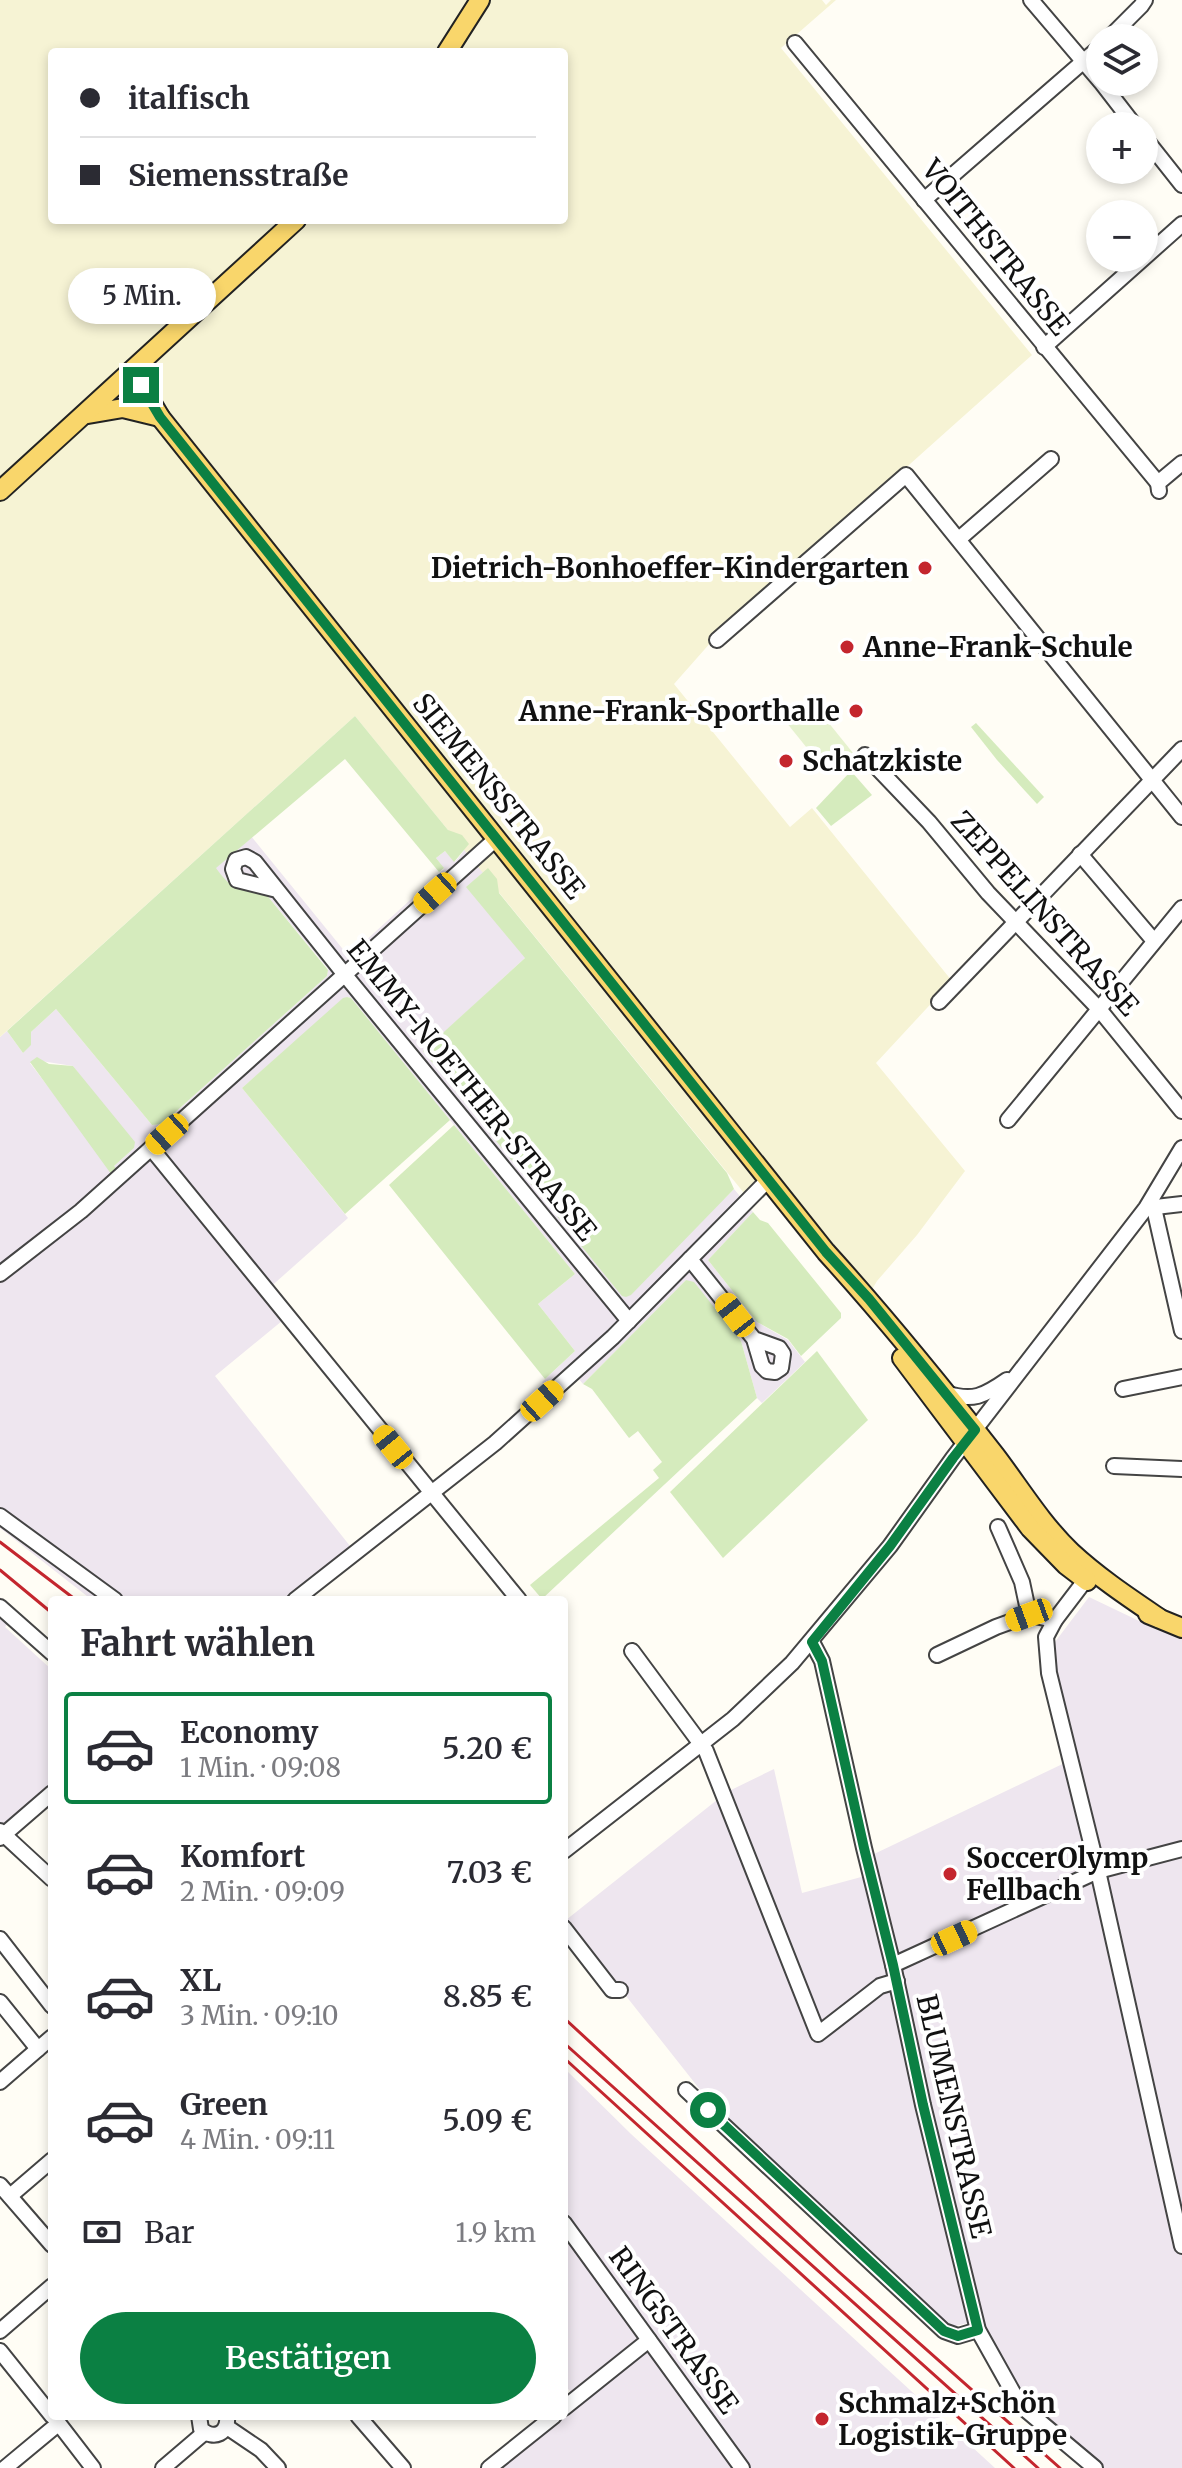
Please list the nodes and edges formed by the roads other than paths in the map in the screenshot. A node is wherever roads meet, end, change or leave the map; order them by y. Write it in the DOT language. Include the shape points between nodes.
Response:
graph roads {
  1 [pos="480,0"];
  2 [pos="1031,0"];
  3 [pos="1145,0"];
  4 [pos="1123,24"];
  5 [pos="795,43"];
  6 [pos="450,48"];
  7 [pos="1085,62"];
  8 [pos="1111,96"];
  9 [pos="1124,112"];
  10 [pos="1158,155"];
  11 [pos="1182,185"];
  12 [pos="924,200"];
  13 [pos="292,224"];
  14 [pos="1182,224"];
  15 [pos="1044,347"];
  16 [pos="127,376"];
  17 [pos="86,414"];
  18 [pos="153,415"];
  19 [pos="1051,459"];
  20 [pos="1182,463"];
  21 [pos="0,491"];
  22 [pos="959,539"];
  23 [pos="717,640"];
  24 [pos="1182,749"];
  25 [pos="865,755"];
  26 [pos="1151,780"];
  27 [pos="1182,817"];
  28 [pos="497,838"];
  29 [pos="1080,854"];
  30 [pos="277,890"];
  31 [pos="1182,908"];
  32 [pos="1017,922"];
  33 [pos="1154,941"];
  34 [pos="345,975"];
  35 [pos="939,1002"];
  36 [pos="1099,1009"];
  37 [pos="1182,1111"];
  38 [pos="1008,1120"];
  39 [pos="151,1148"];
  40 [pos="1182,1148"];
  41 [pos="769,1179"];
  42 [pos="1182,1204"];
  43 [pos="1150,1208"];
  44 [pos="826,1252"];
  45 [pos="690,1259"];
  46 [pos="0,1274"];
  47 [pos="629,1321"];
  48 [pos="1182,1331"];
  49 [pos="754,1339"];
  50 [pos="1018,1374"];
  51 [pos="1182,1377"];
  52 [pos="1123,1389"];
  53 [pos="945,1393"];
  54 [pos="970,1436"];
  55 [pos="1114,1466"];
  56 [pos="1182,1469"];
  57 [pos="431,1494"];
  58 [pos="0,1516"];
  59 [pos="998,1527"];
  60 [pos="1089,1575"];
  61 [pos="110,1596"];
  62 [pos="300,1596"];
  63 [pos="516,1596"];
  64 [pos="0,1607"];
  65 [pos="1029,1615"];
  66 [pos="1055,1620"];
  67 [pos="1182,1628"];
  68 [pos="812,1642"];
  69 [pos="48,1649"];
  70 [pos="632,1651"];
  71 [pos="937,1655"];
  72 [pos="702,1745"];
  73 [pos="48,1796"];
  74 [pos="1,1834"];
  75 [pos="568,1848"];
  76 [pos="1182,1849"];
  77 [pos="1098,1871"];
  78 [pos="48,1875"];
  79 [pos="568,1933"];
  80 [pos="0,1939"];
  81 [pos="893,1965"];
  82 [pos="897,1981"];
  83 [pos="620,1990"];
  84 [pos="48,2001"];
  85 [pos="0,2002"];
  86 [pos="48,2040"];
  87 [pos="38,2049"];
  88 [pos="0,2082"];
  89 [pos="686,2090"];
  90 [pos="48,2163"];
  91 [pos="5,2190"];
  92 [pos="568,2229"];
  93 [pos="48,2240"];
  94 [pos="1182,2246"];
  95 [pos="48,2289"];
  96 [pos="978,2330"];
  97 [pos="0,2331"];
  98 [pos="649,2340"];
  99 [pos="0,2351"];
  100 [pos="568,2405"];
  101 [pos="48,2411"];
  102 [pos="52,2420"];
  103 [pos="56,2420"];
  104 [pos="199,2420"];
  105 [pos="361,2420"];
  106 [pos="549,2420"];
  107 [pos="227,2421"];
  108 [pos="204,2433"];
  109 [pos="2,2468"];
  110 [pos="93,2468"];
  111 [pos="163,2468"];
  112 [pos="278,2468"];
  113 [pos="403,2468"];
  114 [pos="489,2468"];
  115 [pos="742,2468"];
  116 [pos="1095,2468"];
  1 -- 6 [label="main road"];
  2 -- 7 [label="street"];
  3 -- 4 [label="street"];
  5 -- 12 [label="street, VOITHSTRASSE"];
  7 -- 12 [label="street"];
  8 -- 9 [label="street"];
  10 -- 11 [label="street"];
  12 -- 15 [label="street, VOITHSTRASSE"];
  13 -- 16 [label="main road"];
  14 -- 15 [label="street"];
  15 -- 20 [label="street, VOITHSTRASSE" via="1158,488"];
  16 -- 17 [label="main road"];
  16 -- 18 [label="main road, SIEMENSSTRASSE" via="133,396"];
  17 -- 18 [label="main road" via="123,408"];
  17 -- 21 [label="main road"];
  18 -- 28 [label="main road, SIEMENSSTRASSE"];
  19 -- 22 [label="street"];
  22 -- 23 [label="street" via="906,475"];
  22 -- 26 [label="street"];
  24 -- 26 [label="street"];
  25 -- 32 [label="street, ZEPPELINSTRASSE"];
  26 -- 27 [label="street"];
  26 -- 29 [label="street"];
  28 -- 34 [label="street"];
  28 -- 41 [label="main road, SIEMENSSTRASSE"];
  29 -- 32 [label="street"];
  29 -- 33 [label="street"];
  30 -- 34 [label="street, EMMY-NOETHER-STRASSE"];
  31 -- 33 [label="street"];
  32 -- 35 [label="street"];
  32 -- 36 [label="street, ZEPPELINSTRASSE"];
  33 -- 36 [label="street"];
  34 -- 39 [label="street"];
  34 -- 47 [label="street, EMMY-NOETHER-STRASSE"];
  36 -- 37 [label="street, ZEPPELINSTRASSE"];
  36 -- 38 [label="street"];
  39 -- 46 [label="street"];
  39 -- 57 [label="street"];
  40 -- 43 [label="street"];
  41 -- 44 [label="main road, SIEMENSSTRASSE"];
  41 -- 45 [label="street"];
  42 -- 43 [label="street"];
  43 -- 48 [label="street"];
  43 -- 50 [label="street"];
  44 -- 53 [label="main road, SIEMENSSTRASSE"];
  44 -- 54 [label="main road, SIEMENSSTRASSE"];
  45 -- 47 [label="street"];
  45 -- 49 [label="street"];
  47 -- 57 [label="street"];
  50 -- 53 [label="street" via="981,1396"];
  50 -- 54 [label="street"];
  51 -- 52 [label="street"];
  53 -- 54 [label="main road, SIEMENSSTRASSE"];
  54 -- 60 [label="main road"];
  54 -- 68 [label="street"];
  55 -- 56 [label="street"];
  57 -- 62 [label="street"];
  57 -- 63 [label="street"];
  58 -- 61 [label="street"];
  59 -- 65 [label="street" via="1022,1582"];
  60 -- 66 [label="street"];
  60 -- 67 [label="main road"];
  64 -- 69 [label="street"];
  65 -- 66 [label="street"];
  65 -- 71 [label="street"];
  66 -- 77 [label="street" via="1046,1637 1049,1673"];
  68 -- 72 [label="street"];
  68 -- 81 [label="street, BLUMENSTRASSE" via="822,1661"];
  70 -- 72 [label="street"];
  72 -- 75 [label="street"];
  72 -- 82 [label="street" via="818,2034 880,1986"];
  73 -- 74 [label="street"];
  74 -- 78 [label="street"];
  76 -- 77 [label="street"];
  77 -- 81 [label="street"];
  77 -- 94 [label="street"];
  79 -- 83 [label="street" via="612,1990"];
  80 -- 84 [label="street"];
  81 -- 82 [label="street, BLUMENSTRASSE"];
  82 -- 96 [label="street, BLUMENSTRASSE"];
  85 -- 87 [label="street"];
  86 -- 87 [label="street"];
  87 -- 88 [label="street"];
  89 -- 96 [label="street" via="944,2331 958,2336"];
  90 -- 91 [label="street"];
  91 -- 93 [label="street"];
  92 -- 98 [label="street, RINGSTRASSE"];
  95 -- 97 [label="street"];
  96 -- 116 [label="street, BLUMENSTRASSE" via="1020,2405"];
  98 -- 100 [label="street"];
  98 -- 115 [label="street, RINGSTRASSE"];
  99 -- 101 [label="street"];
  102 -- 109 [label="street"];
  103 -- 110 [label="street"];
  104 -- 108 [label="street"];
  105 -- 113 [label="street"];
  106 -- 114 [label="street"];
  107 -- 108 [label="street" via="218,2435"];
  107 -- 112 [label="street"];
  108 -- 111 [label="street"];
}
